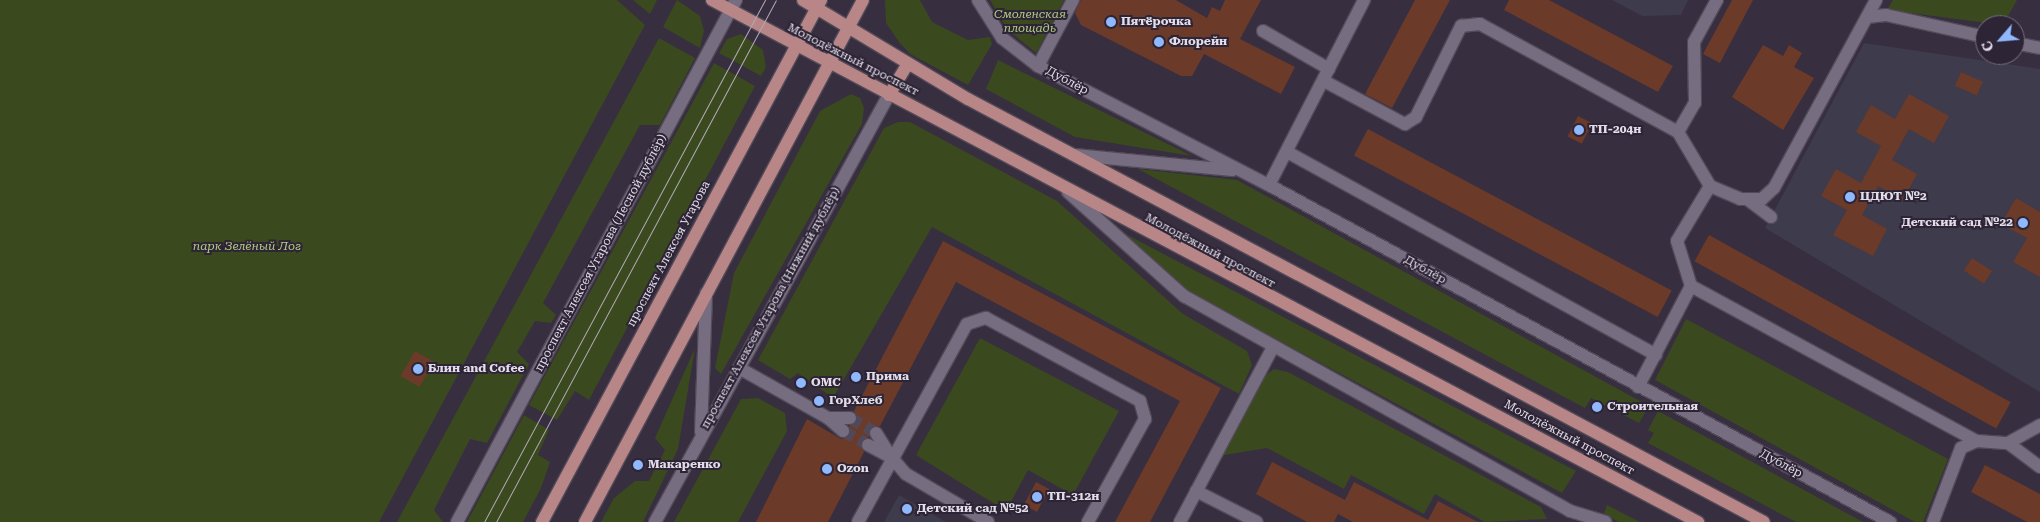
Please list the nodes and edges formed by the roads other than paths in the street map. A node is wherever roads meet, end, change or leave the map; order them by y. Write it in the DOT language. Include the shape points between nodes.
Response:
graph roads {
  1 [pos="712,0"];
  2 [pos="803,0"];
  3 [pos="863,0"];
  4 [pos="978,0"];
  5 [pos="1073,0"];
  6 [pos="1364,0"];
  7 [pos="1717,0"];
  8 [pos="1876,0"];
  9 [pos="818,4"];
  10 [pos="733,5"];
  11 [pos="1867,17"];
  12 [pos="848,28"];
  13 [pos="1262,31"];
  14 [pos="1975,34"];
  15 [pos="2025,45"];
  16 [pos="795,47"];
  17 [pos="2040,48"];
  18 [pos="829,63"];
  19 [pos="907,66"];
  20 [pos="1038,66"];
  21 [pos="1327,75"];
  22 [pos="889,95"];
  23 [pos="1678,132"];
  24 [pos="1287,152"];
  25 [pos="1075,155"];
  26 [pos="1239,170"];
  27 [pos="1269,185"];
  28 [pos="1710,186"];
  29 [pos="1068,192"];
  30 [pos="1747,199"];
  31 [pos="1771,217"];
  32 [pos="1691,286"];
  33 [pos="706,293"];
  34 [pos="1272,349"];
  35 [pos="1656,355"];
  36 [pos="739,368"];
  37 [pos="1638,387"];
  38 [pos="828,418"];
  39 [pos="850,418"];
  40 [pos="2040,425"];
  41 [pos="843,431"];
  42 [pos="876,433"];
  43 [pos="701,437"];
  44 [pos="1977,441"];
  45 [pos="2008,443"];
  46 [pos="868,445"];
  47 [pos="892,458"];
  48 [pos="2040,467"];
  49 [pos="1196,491"];
  50 [pos="1567,517"];
  51 [pos="457,522"];
  52 [pos="542,522"];
  53 [pos="585,522"];
  54 [pos="655,522"];
  55 [pos="858,522"];
  56 [pos="988,522"];
  57 [pos="1088,522"];
  58 [pos="1180,522"];
  59 [pos="1257,522"];
  60 [pos="1605,522"];
  61 [pos="1698,522"];
  62 [pos="1764,522"];
  63 [pos="1890,522"];
  64 [pos="1932,522"];
  1 -- 10 [label="main road, Молодёжный проспект"];
  2 -- 9 [label="main road, Молодёжный проспект"];
  3 -- 12 [label="main road"];
  4 -- 20 [label="street, Дублёр" via="1002,38"];
  5 -- 20 [label="street"];
  6 -- 21 [label="street"];
  7 -- 23 [label="street" via="1694,42 1696,103"];
  8 -- 11 [label="street"];
  9 -- 12 [label="main road, Молодёжный проспект"];
  9 -- 16 [label="main road, проспект Алексея Угарова"];
  10 -- 16 [label="main road, Молодёжный проспект"];
  10 -- 51 [label="street, проспект Алексея Угарова (Лесной дублёр)"];
  11 -- 14 [label="street" via="1886,15"];
  11 -- 30 [label="street" via="1774,188 1762,199"];
  12 -- 18 [label="main road"];
  12 -- 19 [label="main road, Молодёжный проспект"];
  13 -- 21 [label="street"];
  15 -- 17 [label="street"];
  16 -- 18 [label="main road, Молодёжный проспект"];
  16 -- 52 [label="main road, проспект Алексея Угарова"];
  18 -- 22 [label="main road, Молодёжный проспект"];
  18 -- 33 [label="main road"];
  19 -- 22 [label="main road"];
  19 -- 25 [label="main road, Молодёжный проспект"];
  20 -- 26 [label="street, Дублёр"];
  21 -- 23 [label="street" via="1405,124 1416,117 1461,26 1480,24"];
  21 -- 24 [label="street"];
  22 -- 29 [label="main road, Молодёжный проспект"];
  22 -- 36 [label="street, проспект Алексея Угарова (Нижний дублёр)"];
  23 -- 28 [label="street"];
  24 -- 27 [label="street"];
  24 -- 35 [label="street"];
  25 -- 26 [label="street, Молодёжный проспект"];
  25 -- 62 [label="main road, Молодёжный проспект"];
  26 -- 27 [label="street, Дублёр"];
  27 -- 37 [label="street, Дублёр"];
  28 -- 30 [label="street"];
  28 -- 32 [label="street" via="1677,241"];
  29 -- 34 [label="street" via="1184,296"];
  29 -- 61 [label="main road, Молодёжный проспект"];
  30 -- 31 [label="street"];
  32 -- 35 [label="street"];
  32 -- 44 [label="street"];
  33 -- 43 [label="street"];
  33 -- 53 [label="main road"];
  34 -- 49 [label="street"];
  34 -- 50 [label="street"];
  35 -- 37 [label="street"];
  36 -- 38 [label="street"];
  36 -- 43 [label="street, проспект Алексея Угарова (Нижний дублёр)"];
  37 -- 63 [label="street, Дублёр"];
  38 -- 39 [label="street"];
  38 -- 41 [label="street"];
  40 -- 45 [label="street"];
  42 -- 47 [label="street"];
  43 -- 54 [label="street, проспект Алексея Угарова (Нижний дублёр)"];
  44 -- 45 [label="street"];
  44 -- 64 [label="street" via="1960,448"];
  45 -- 48 [label="street"];
  46 -- 47 [label="street"];
  47 -- 55 [label="street"];
  47 -- 56 [label="street" via="906,474"];
  47 -- 57 [label="street" via="967,324 986,318 1140,401 1145,419"];
  49 -- 58 [label="street"];
  49 -- 59 [label="street"];
  50 -- 60 [label="street"];
}
